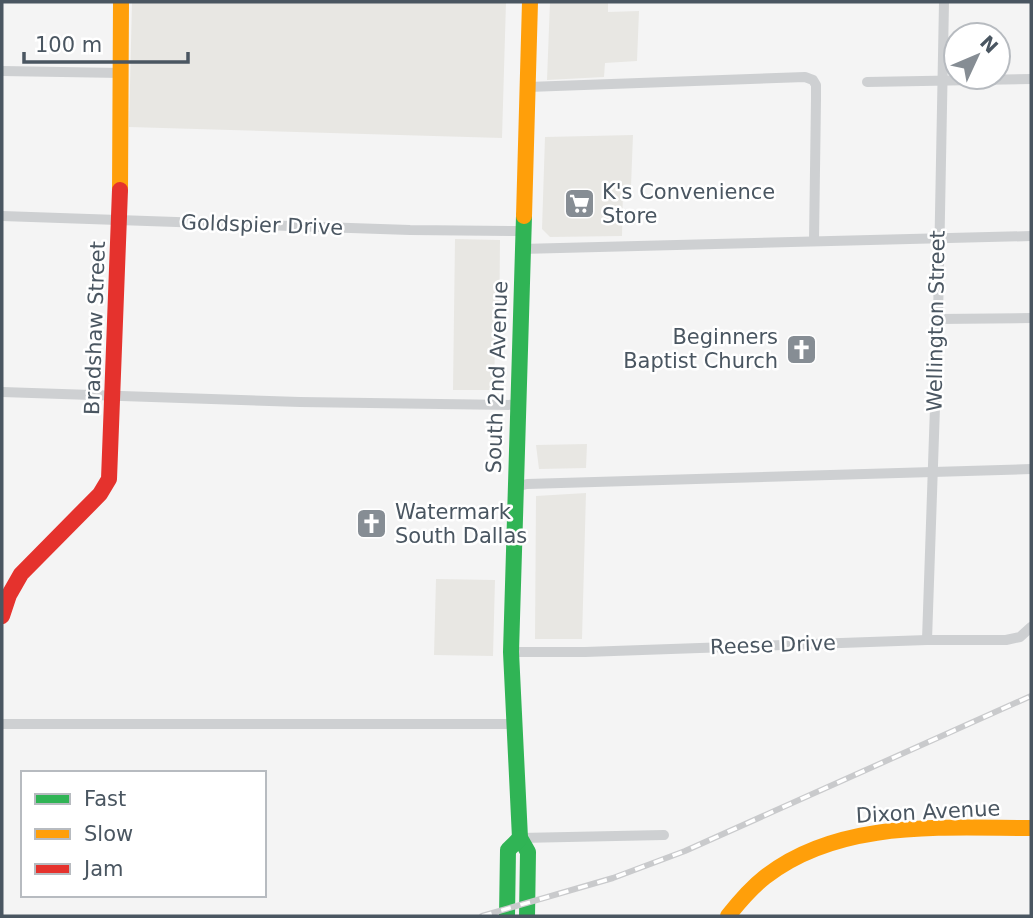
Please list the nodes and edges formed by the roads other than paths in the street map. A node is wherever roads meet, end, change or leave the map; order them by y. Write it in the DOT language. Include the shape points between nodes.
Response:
graph roads {
  1 [pos="121,2"];
  2 [pos="530,2"];
  3 [pos="944,2"];
  4 [pos="944,21"];
  5 [pos="2,71"];
  6 [pos="122,73"];
  7 [pos="1012,79"];
  8 [pos="1031,79"];
  9 [pos="942,81"];
  10 [pos="867,82"];
  11 [pos="528,87"];
  12 [pos="943,91"];
  13 [pos="2,216"];
  14 [pos="120,221"];
  15 [pos="522,230"];
  16 [pos="1031,236"];
  17 [pos="938,239"];
  18 [pos="814,241"];
  19 [pos="521,250"];
  20 [pos="1031,318"];
  21 [pos="938,319"];
  22 [pos="2,392"];
  23 [pos="112,396"];
  24 [pos="518,405"];
  25 [pos="1031,469"];
  26 [pos="932,471"];
  27 [pos="515,487"];
  28 [pos="2,616"];
  29 [pos="1031,627"];
  30 [pos="927,640"];
  31 [pos="511,652"];
  32 [pos="2,724"];
  33 [pos="513,724"];
  34 [pos="1031,828"];
  35 [pos="664,835"];
  36 [pos="520,838"];
  37 [pos="507,916"];
  38 [pos="527,916"];
  39 [pos="727,916"];
  1 -- 6 [label="main road, Bradshaw Street"];
  2 -- 11 [label="main road, South 2nd Avenue"];
  3 -- 4 [label="street, Wellington Street"];
  5 -- 6 [label="street"];
  6 -- 14 [label="main road, Bradshaw Street"];
  7 -- 8 [label="street"];
  9 -- 10 [label="street"];
  11 -- 15 [label="main road, South 2nd Avenue"];
  11 -- 18 [label="street" via="813,80"];
  12 -- 17 [label="street, Wellington Street"];
  13 -- 14 [label="street, Goldspier Drive"];
  14 -- 15 [label="street, Goldspier Drive"];
  14 -- 23 [label="main road, Bradshaw Street"];
  15 -- 19 [label="main road, South 2nd Avenue"];
  16 -- 17 [label="street"];
  17 -- 18 [label="street"];
  17 -- 21 [label="street, Wellington Street"];
  18 -- 19 [label="street"];
  19 -- 24 [label="main road, South 2nd Avenue"];
  20 -- 21 [label="street"];
  21 -- 26 [label="street, Wellington Street"];
  22 -- 23 [label="street"];
  23 -- 24 [label="street"];
  23 -- 28 [label="main road, Bradshaw Street" via="109,479 100,494 20,574"];
  24 -- 27 [label="main road, South 2nd Avenue"];
  25 -- 26 [label="street"];
  26 -- 27 [label="street"];
  26 -- 30 [label="street, Wellington Street"];
  27 -- 31 [label="main road, South 2nd Avenue"];
  29 -- 30 [label="street, Reese Drive" via="1020,637 1006,639"];
  30 -- 31 [label="street, Reese Drive"];
  31 -- 33 [label="main road, South 2nd Avenue"];
  32 -- 33 [label="street"];
  33 -- 36 [label="main road, South 2nd Avenue"];
  34 -- 39 [label="main road, Dixon Avenue" via="856,835 799,855 770,873"];
  35 -- 36 [label="street"];
  36 -- 37 [label="main road, South 2nd Avenue" via="508,850"];
  36 -- 38 [label="main road, South 2nd Avenue" via="528,852"];
}
